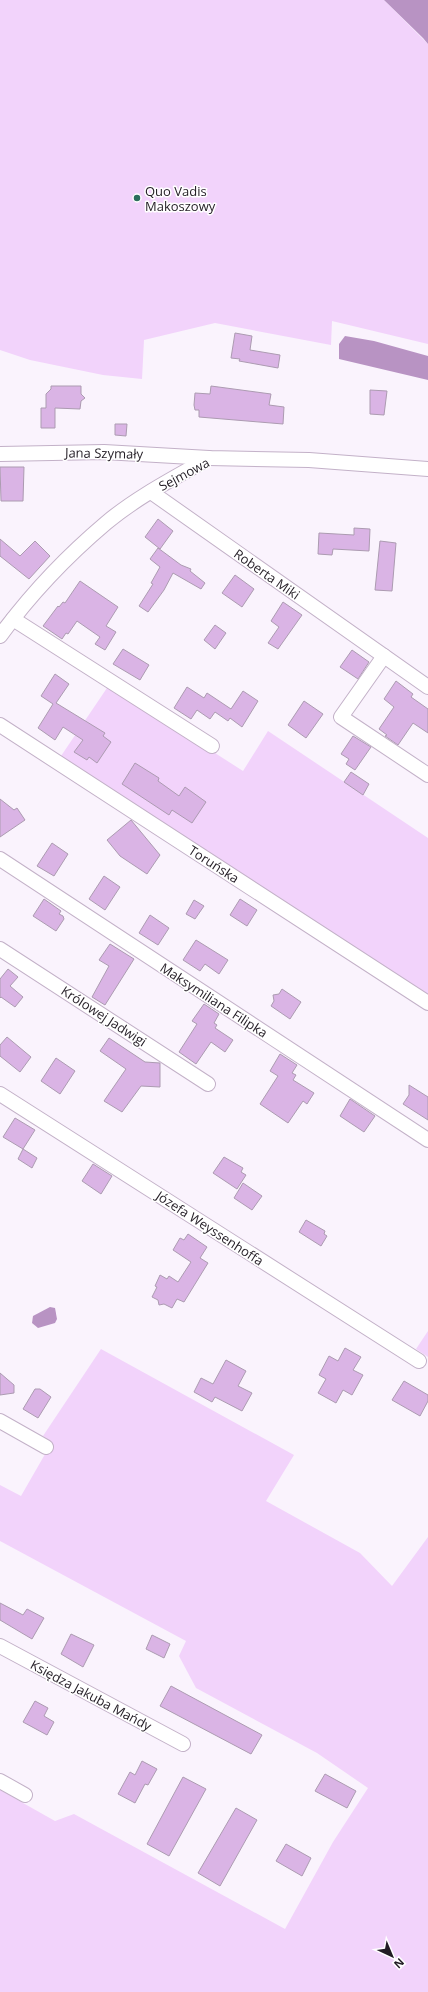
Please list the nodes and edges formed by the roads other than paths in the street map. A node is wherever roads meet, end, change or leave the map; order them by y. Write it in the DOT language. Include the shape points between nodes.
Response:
graph roads {
  1 [pos="0,454"];
  2 [pos="209,458"];
  3 [pos="428,469"];
  4 [pos="151,492"];
  5 [pos="13,619"];
  6 [pos="0,636"];
  7 [pos="384,656"];
  8 [pos="428,687"];
  9 [pos="0,725"];
  10 [pos="212,746"];
  11 [pos="428,775"];
  12 [pos="0,859"];
  13 [pos="0,949"];
  14 [pos="428,1003"];
  15 [pos="208,1084"];
  16 [pos="0,1094"];
  17 [pos="428,1140"];
  18 [pos="419,1361"];
  19 [pos="0,1421"];
  20 [pos="46,1447"];
  21 [pos="0,1646"];
  22 [pos="183,1744"];
  23 [pos="0,1780"];
  24 [pos="25,1795"];
  1 -- 2 [label="street, Jana Szymały" via="104,452"];
  2 -- 3 [label="street, Sejmowa" via="308,460"];
  2 -- 4 [label="street, Sejmowa"];
  4 -- 5 [label="street, Sejmowa" via="107,523 40,587"];
  4 -- 7 [label="street, Roberta Miki"];
  5 -- 6 [label="street, Sejmowa"];
  5 -- 10 [label="street"];
  7 -- 8 [label="street, Roberta Miki"];
  7 -- 11 [label="street" via="341,717"];
  9 -- 14 [label="street, Toruńska"];
  12 -- 17 [label="street, Maksymiliana Filipka"];
  13 -- 15 [label="street, Królowej Jadwigi"];
  16 -- 18 [label="street, Józefa Weyssenhoffa"];
  19 -- 20 [label="street"];
  21 -- 22 [label="street, Księdza Jakuba Mańdy"];
  23 -- 24 [label="street"];
}
